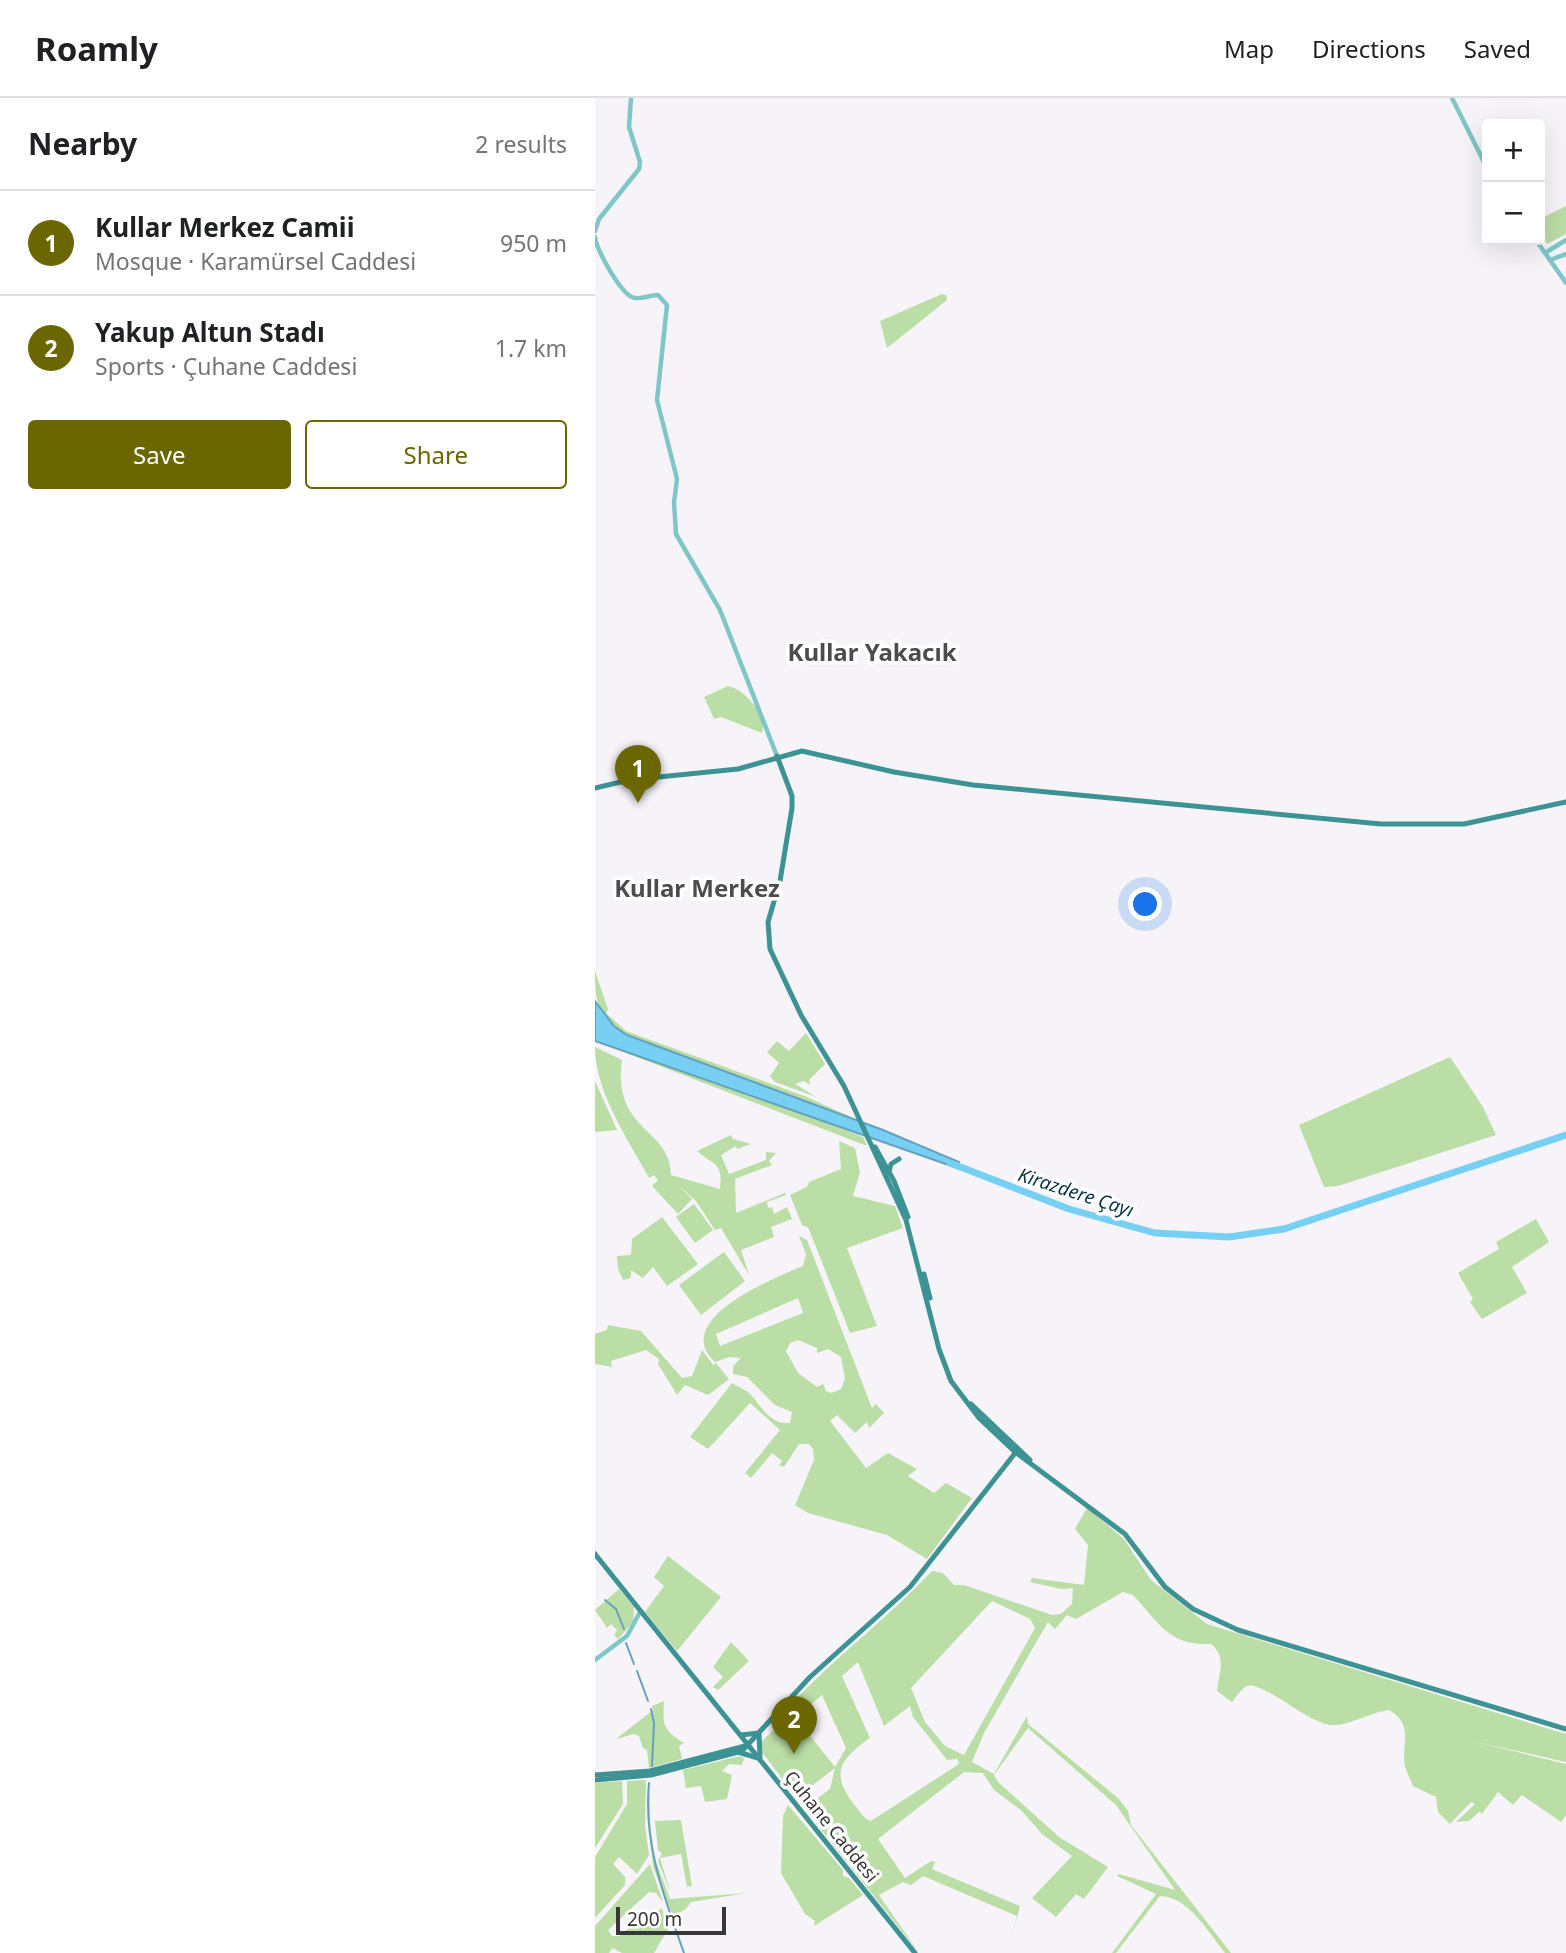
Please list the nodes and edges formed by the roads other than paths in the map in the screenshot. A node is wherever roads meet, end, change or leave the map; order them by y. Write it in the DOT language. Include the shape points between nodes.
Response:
graph roads {
  1 [pos="631,98"];
  2 [pos="1452,98"];
  3 [pos="1482,158"];
  4 [pos="595,234"];
  5 [pos="1566,240"];
  6 [pos="1539,245"];
  7 [pos="1545,253"];
  8 [pos="1566,254"];
  9 [pos="1550,260"];
  10 [pos="1566,283"];
  11 [pos="777,756"];
  12 [pos="595,788"];
  13 [pos="1566,803"];
  14 [pos="872,1147"];
  15 [pos="899,1159"];
  16 [pos="889,1172"];
  17 [pos="1005,1443"];
  18 [pos="1017,1451"];
  19 [pos="1024,1460"];
  20 [pos="1005,1465"];
  21 [pos="595,1554"];
  22 [pos="640,1612"];
  23 [pos="595,1660"];
  24 [pos="1566,1727"];
  25 [pos="759,1734"];
  26 [pos="740,1735"];
  27 [pos="748,1745"];
  28 [pos="738,1752"];
  29 [pos="760,1760"];
  30 [pos="595,1777"];
  31 [pos="915,1953"];
  1 -- 4 [label="street" via="629,127 639,169 599,219"];
  2 -- 3 [label="street"];
  4 -- 11 [label="street" via="603,258 628,295 658,295 667,304 657,400 677,479 677,537 720,610"];
  5 -- 7 [label="street"];
  6 -- 7 [label="street"];
  7 -- 9 [label="street"];
  8 -- 9 [label="street"];
  9 -- 10 [label="street"];
  11 -- 12 [label="main road" via="738,769"];
  11 -- 13 [label="main road" via="813,752 973,785 1381,824 1464,824"];
  11 -- 14 [label="main road" via="793,808 769,916 770,949"];
  14 -- 16 [label="main road"];
  14 -- 17 [label="main road" via="910,1230 946,1372 966,1403"];
  15 -- 16 [label="main road" via="891,1163"];
  16 -- 18 [label="main road" via="912,1228 951,1373 970,1403"];
  17 -- 18 [label="main road"];
  17 -- 20 [label="main road"];
  18 -- 19 [label="main road"];
  18 -- 20 [label="main road"];
  18 -- 24 [label="main road" via="1113,1519 1168,1584 1207,1612 1236,1625"];
  19 -- 20 [label="main road"];
  19 -- 24 [label="main road" via="1111,1522 1165,1587 1217,1621"];
  20 -- 25 [label="main road" via="910,1587 810,1677"];
  21 -- 22 [label="main road, Çuhane Caddesi"];
  22 -- 23 [label="street" via="627,1636"];
  22 -- 26 [label="main road, Çuhane Caddesi"];
  25 -- 26 [label="main road"];
  25 -- 27 [label="main road"];
  25 -- 29 [label="main road"];
  26 -- 27 [label="main road, Çuhane Caddesi"];
  27 -- 28 [label="main road"];
  27 -- 29 [label="main road, Çuhane Caddesi"];
  27 -- 30 [label="main road" via="650,1771"];
  28 -- 29 [label="main road"];
  28 -- 30 [label="main road" via="651,1775"];
  29 -- 31 [label="main road, Çuhane Caddesi"];
}
